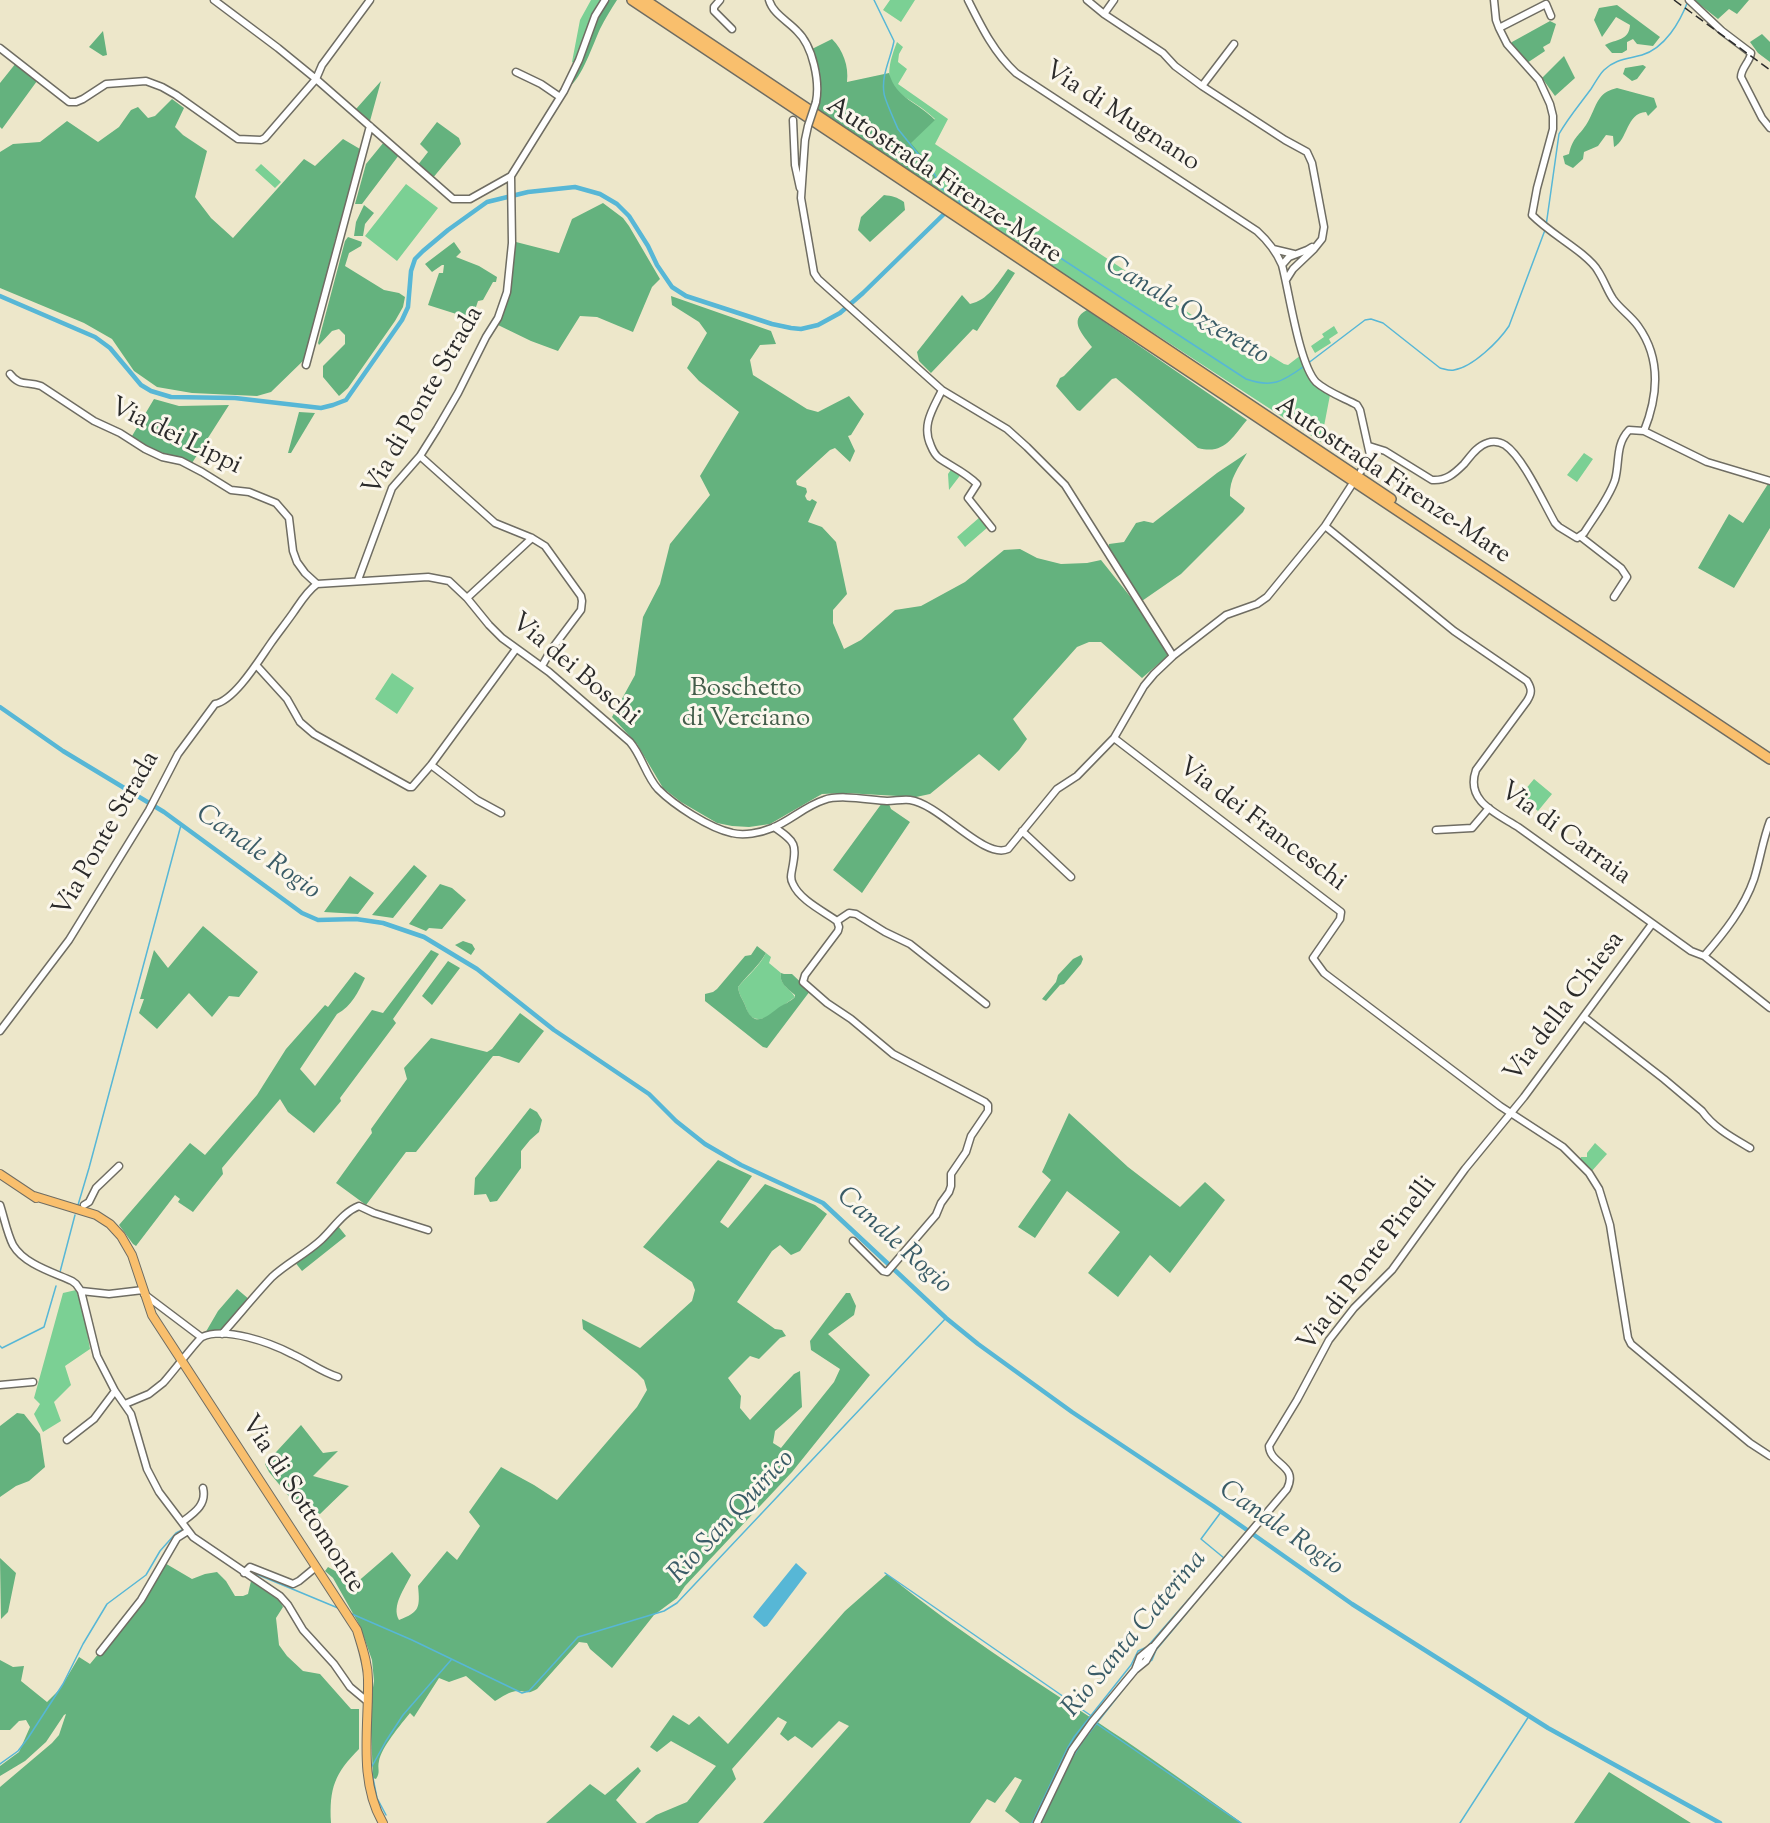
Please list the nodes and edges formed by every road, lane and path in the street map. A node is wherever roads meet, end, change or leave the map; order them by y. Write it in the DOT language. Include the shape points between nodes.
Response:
graph roads {
  1 [pos="214,0"];
  2 [pos="370,0"];
  3 [pos="604,0"];
  4 [pos="632,0"];
  5 [pos="645,0"];
  6 [pos="720,0"];
  7 [pos="769,0"];
  8 [pos="968,0"];
  9 [pos="1088,0"];
  10 [pos="1114,0"];
  11 [pos="1494,0"];
  12 [pos="1689,0"];
  13 [pos="1104,14"];
  14 [pos="1551,16"];
  15 [pos="1499,28"];
  16 [pos="732,29"];
  17 [pos="1234,44"];
  18 [pos="0,48"];
  19 [pos="516,72"];
  20 [pos="316,79"];
  21 [pos="1202,86"];
  22 [pos="560,97"];
  23 [pos="793,120"];
  24 [pos="370,126"];
  25 [pos="1770,128"];
  26 [pos="512,176"];
  27 [pos="801,198"];
  28 [pos="1322,239"];
  29 [pos="1273,249"];
  30 [pos="1295,254"];
  31 [pos="1282,265"];
  32 [pos="1296,266"];
  33 [pos="1286,280"];
  34 [pos="306,365"];
  35 [pos="10,374"];
  36 [pos="942,390"];
  37 [pos="1644,431"];
  38 [pos="1369,446"];
  39 [pos="420,456"];
  40 [pos="1361,471"];
  41 [pos="1770,481"];
  42 [pos="1351,486"];
  43 [pos="1324,525"];
  44 [pos="992,528"];
  45 [pos="1581,537"];
  46 [pos="532,538"];
  47 [pos="358,580"];
  48 [pos="317,584"];
  49 [pos="1614,597"];
  50 [pos="467,598"];
  51 [pos="516,649"];
  52 [pos="1173,656"];
  53 [pos="256,666"];
  54 [pos="542,666"];
  55 [pos="1114,738"];
  56 [pos="1770,751"];
  57 [pos="1770,759"];
  58 [pos="431,765"];
  59 [pos="1489,808"];
  60 [pos="501,813"];
  61 [pos="1770,820"];
  62 [pos="774,827"];
  63 [pos="1436,830"];
  64 [pos="1022,831"];
  65 [pos="1071,877"];
  66 [pos="837,921"];
  67 [pos="1652,924"];
  68 [pos="1704,956"];
  69 [pos="986,1004"];
  70 [pos="1770,1008"];
  71 [pos="1584,1017"];
  72 [pos="0,1031"];
  73 [pos="1510,1113"];
  74 [pos="1750,1148"];
  75 [pos="119,1166"];
  76 [pos="2,1178"];
  77 [pos="34,1196"];
  78 [pos="0,1205"];
  79 [pos="81,1206"];
  80 [pos="428,1230"];
  81 [pos="116,1231"];
  82 [pos="853,1241"];
  83 [pos="81,1291"];
  84 [pos="143,1292"];
  85 [pos="222,1334"];
  86 [pos="201,1337"];
  87 [pos="182,1361"];
  88 [pos="338,1377"];
  89 [pos="33,1382"];
  90 [pos="0,1385"];
  91 [pos="115,1391"];
  92 [pos="125,1404"];
  93 [pos="67,1440"];
  94 [pos="1770,1456"];
  95 [pos="203,1488"];
  96 [pos="182,1522"];
  97 [pos="188,1531"];
  98 [pos="316,1567"];
  99 [pos="246,1571"];
  100 [pos="100,1652"];
  101 [pos="368,1702"];
  102 [pos="383,1823"];
  103 [pos="1037,1823"];
  1 -- 20 [label="street"];
  2 -- 20 [label="street"];
  3 -- 22 [label="street"];
  4 -- 57 [label="highway, Autostrada Firenze-Mare"];
  5 -- 56 [label="highway, Autostrada Firenze-Mare"];
  6 -- 16 [label="street" via="714,11"];
  7 -- 27 [label="street, bridge" via="805,41 818,84 807,126"];
  8 -- 29 [label="street, Via di Mugnano" via="994,49 1016,73 1257,231"];
  9 -- 13 [label="street"];
  10 -- 13 [label="street"];
  11 -- 15 [label="street"];
  12 -- 25 [label="street" via="1751,53 1741,77"];
  13 -- 21 [label="street" via="1163,53"];
  14 -- 15 [label="street" via="1546,4"];
  15 -- 37 [label="street" via="1510,48 1539,80 1551,107 1553,129 1532,213 1598,270 1608,292 1638,325 1649,346 1655,368 1655,393"];
  17 -- 21 [label="street"];
  18 -- 20 [label="street" via="69,102 83,99 106,84 146,81 176,95 238,139 252,141 265,138"];
  19 -- 22 [label="street"];
  20 -- 24 [label="street"];
  21 -- 28 [label="street" via="1306,152 1312,163 1324,227"];
  22 -- 26 [label="street"];
  23 -- 27 [label="street"];
  24 -- 26 [label="street" via="453,199 470,199"];
  24 -- 34 [label="street"];
  26 -- 39 [label="street, Via di Ponte Strada" via="512,243 503,305"];
  27 -- 36 [label="street" via="818,279"];
  28 -- 30 [label="street"];
  28 -- 32 [label="street"];
  29 -- 30 [label="street"];
  29 -- 31 [label="street, Via di Mugnano"];
  30 -- 31 [label="street"];
  31 -- 32 [label="street"];
  31 -- 33 [label="street, Via di Mugnano"];
  32 -- 33 [label="street"];
  33 -- 38 [label="street, Via di Mugnano" via="1311,376 1318,384 1357,405"];
  35 -- 48 [label="street, Via dei Lippi" via="22,383 46,389 145,449 181,461 231,490 249,492 276,503 289,518 297,562"];
  36 -- 44 [label="street" via="928,420 929,441 936,457 977,484 968,498"];
  36 -- 52 [label="street" via="1007,429 1065,485"];
  37 -- 41 [label="street" via="1707,462"];
  37 -- 45 [label="street" via="1629,430 1624,435 1611,488"];
  38 -- 40 [label="street" via="1370,455"];
  38 -- 45 [label="street" via="1385,451 1432,480 1439,480 1456,472 1484,444 1500,443 1514,455 1535,485 1555,523 1574,537"];
  39 -- 46 [label="street" via="495,523"];
  39 -- 47 [label="street, Via di Ponte Strada" via="392,488"];
  42 -- 43 [label="street, Via dei Boschi"];
  43 -- 52 [label="street, Via dei Boschi" via="1267,597 1226,615"];
  43 -- 59 [label="street, Via di Carraia" via="1454,631 1531,687 1531,694 1472,781 1474,790"];
  45 -- 49 [label="street" via="1627,577"];
  46 -- 50 [label="street"];
  46 -- 54 [label="street" via="545,546 582,601 581,610"];
  47 -- 48 [label="street"];
  47 -- 50 [label="street, Via dei Boschi" via="435,578 449,581"];
  48 -- 53 [label="street"];
  50 -- 51 [label="street, Via dei Boschi"];
  51 -- 54 [label="street, Via dei Boschi"];
  51 -- 58 [label="street"];
  52 -- 55 [label="street, Via dei Boschi" via="1144,686"];
  53 -- 58 [label="street" via="314,734 409,787"];
  53 -- 72 [label="street, Via Ponte Strada" via="229,697 215,704 178,754 149,810 69,940"];
  54 -- 62 [label="street, Via dei Boschi" via="630,742 657,788 687,811 734,834"];
  55 -- 64 [label="street, Via dei Boschi" via="1077,776 1057,789"];
  55 -- 73 [label="street, Via dei Franceschi" via="1341,912 1313,958 1324,973"];
  58 -- 60 [label="street"];
  59 -- 63 [label="street" via="1472,828"];
  59 -- 67 [label="street, Via di Carraia"];
  61 -- 68 [label="street" via="1744,904"];
  62 -- 64 [label="street, Via dei Boschi" via="824,800 837,798 923,803 998,851 1008,849"];
  62 -- 66 [label="street" via="795,848 791,874 794,886"];
  64 -- 65 [label="street"];
  66 -- 69 [label="street" via="849,913 856,914 917,949"];
  66 -- 82 [label="street" via="838,931 803,982 893,1054 988,1105 951,1174 949,1192 936,1215 889,1270 883,1271"];
  67 -- 68 [label="street, Via di Carraia"];
  67 -- 71 [label="street, Via della Chiesa"];
  68 -- 70 [label="street, Via di Carraia"];
  71 -- 73 [label="street, Via della Chiesa"];
  71 -- 74 [label="street" via="1664,1078 1728,1135"];
  73 -- 94 [label="street" via="1563,1147 1599,1189 1610,1225 1631,1344"];
  73 -- 103 [label="street, Via di Ponte Pinelli" via="1392,1270 1354,1308 1329,1341 1269,1446 1289,1473 1287,1489 1092,1722 1072,1750"];
  75 -- 79 [label="street"];
  76 -- 77 [label="main road, Via di Sottomonte"];
  77 -- 79 [label="main road, Via di Sottomonte"];
  77 -- 81 [label="main road, Via di Sottomonte" via="46,1204 92,1217"];
  78 -- 83 [label="street" via="18,1253 72,1281"];
  79 -- 81 [label="main road, Via di Sottomonte"];
  80 -- 85 [label="street" via="359,1206 349,1210 333,1229 272,1278"];
  81 -- 84 [label="main road, Via di Sottomonte" via="132,1255"];
  83 -- 84 [label="street"];
  83 -- 91 [label="street" via="97,1356"];
  84 -- 86 [label="street"];
  84 -- 87 [label="main road, Via di Sottomonte" via="152,1315"];
  85 -- 86 [label="street"];
  85 -- 88 [label="street" via="273,1345"];
  86 -- 87 [label="street"];
  87 -- 92 [label="street" via="157,1389"];
  87 -- 98 [label="main road, Via di Sottomonte"];
  89 -- 90 [label="street"];
  91 -- 92 [label="street"];
  91 -- 93 [label="street" via="94,1419"];
  92 -- 96 [label="street" via="147,1469"];
  95 -- 96 [label="street" via="203,1501"];
  96 -- 97 [label="street"];
  97 -- 99 [label="street"];
  97 -- 100 [label="street" via="177,1538 141,1600"];
  98 -- 99 [label="street" via="293,1584"];
  98 -- 101 [label="main road, Via di Sottomonte" via="357,1630 368,1678"];
  99 -- 101 [label="street" via="280,1596 350,1687"];
  101 -- 102 [label="main road, Via di Sottomonte" via="369,1781"];
}
